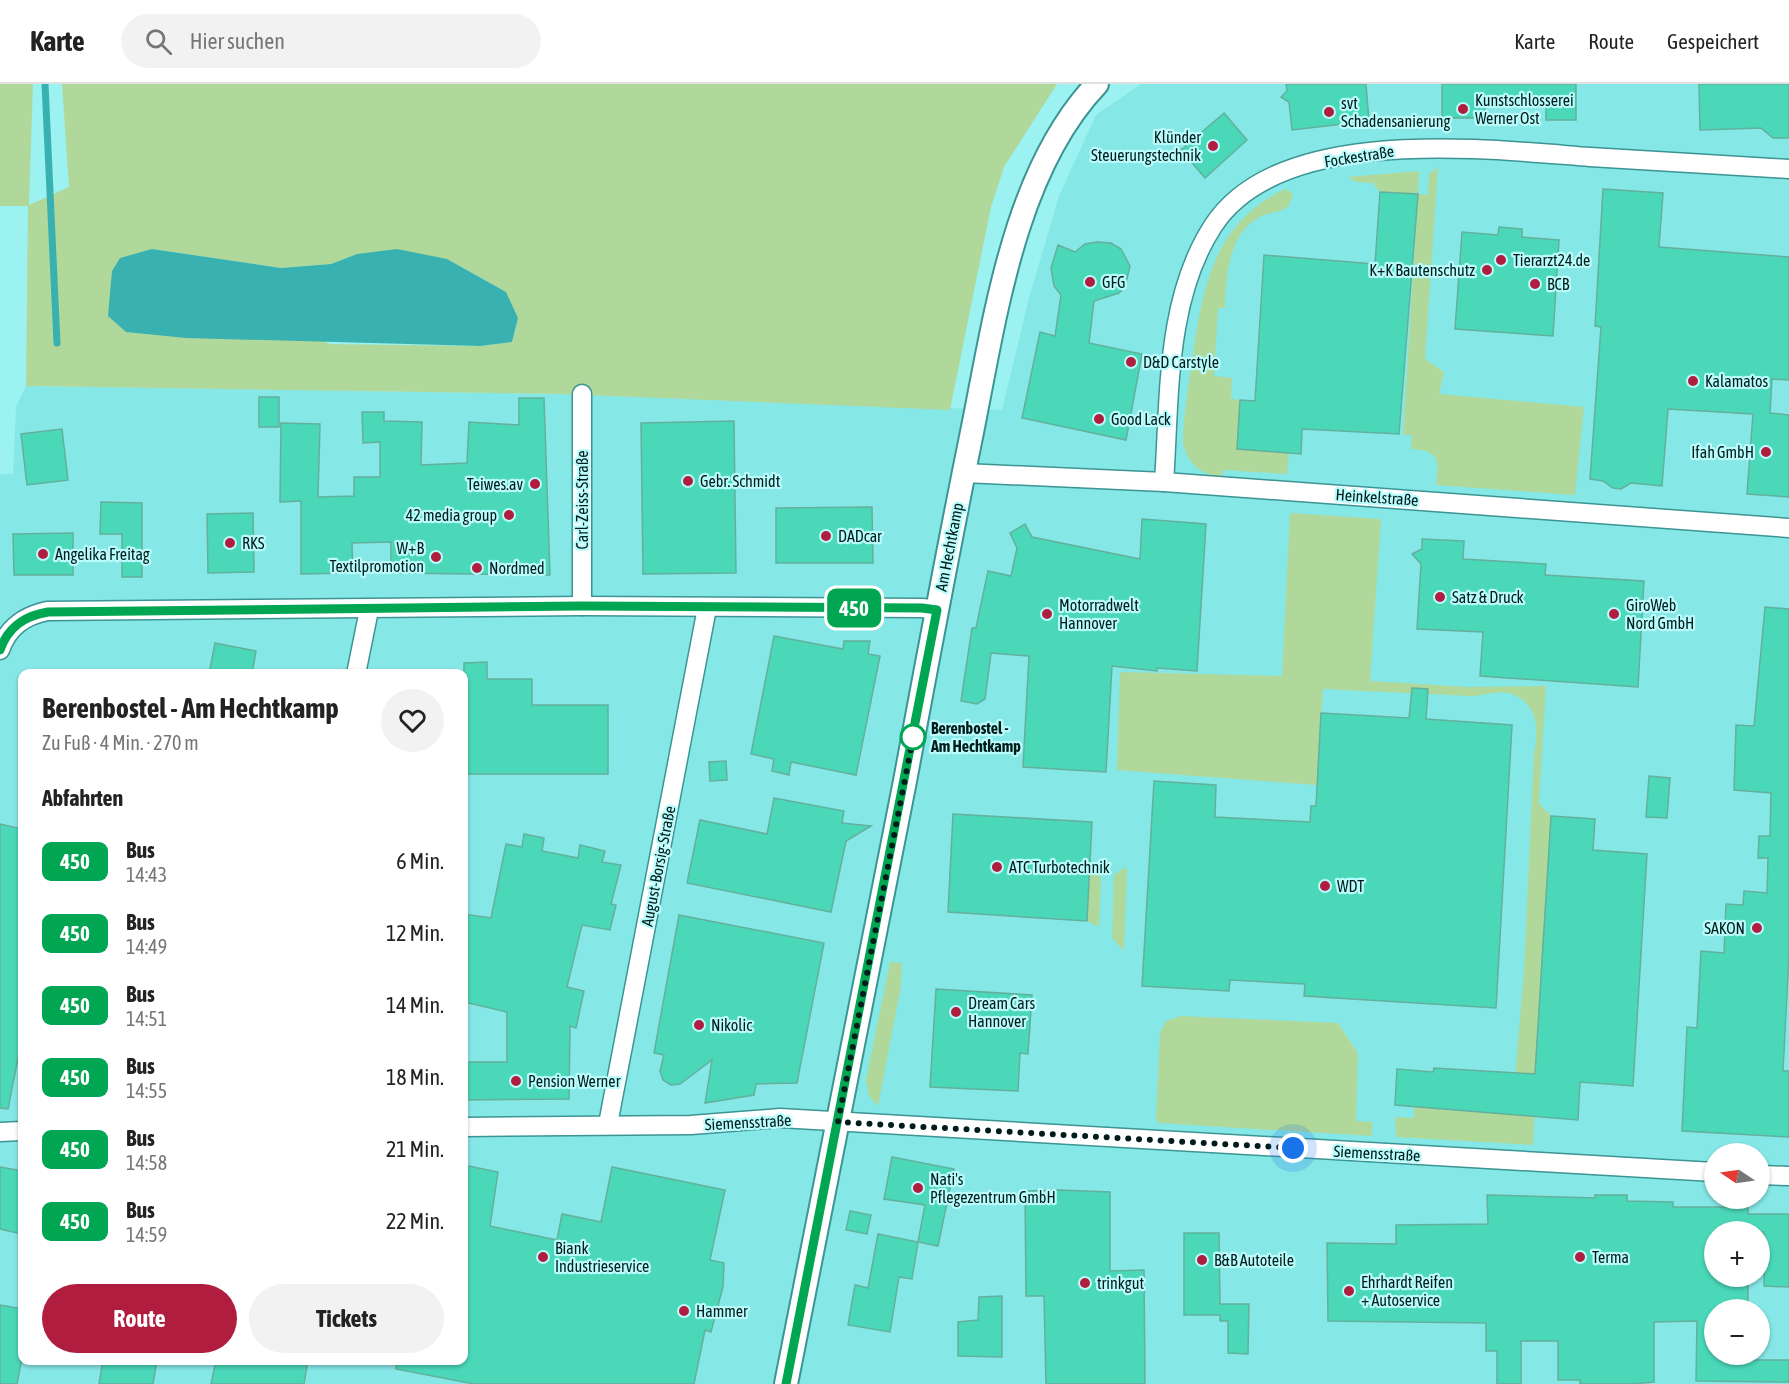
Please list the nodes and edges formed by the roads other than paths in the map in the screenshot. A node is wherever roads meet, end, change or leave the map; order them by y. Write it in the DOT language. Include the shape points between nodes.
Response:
graph roads {
  1 [pos="1098,84"];
  2 [pos="1789,169"];
  3 [pos="582,394"];
  4 [pos="964,473"];
  5 [pos="1164,482"];
  6 [pos="1789,528"];
  7 [pos="582,606"];
  8 [pos="707,608"];
  9 [pos="369,610"];
  10 [pos="937,610"];
  11 [pos="0,650"];
  12 [pos="357,669"];
  13 [pos="838,1122"];
  14 [pos="608,1124"];
  15 [pos="468,1127"];
  16 [pos="18,1131"];
  17 [pos="0,1132"];
  18 [pos="1704,1171"];
  19 [pos="1770,1175"];
  20 [pos="1789,1176"];
  21 [pos="786,1384"];
  1 -- 4 [label="street, Am Hechtkamp" via="1060,134 1029,201 1003,287"];
  2 -- 5 [label="street, Fockestraße" via="1451,148 1359,154 1272,175 1231,204 1213,226 1190,277 1176,333"];
  3 -- 7 [label="street, Carl-Zeiss-Straße"];
  4 -- 5 [label="street, Heinkelstraße"];
  4 -- 10 [label="street, Am Hechtkamp"];
  5 -- 6 [label="street, Heinkelstraße"];
  7 -- 8 [label="street"];
  7 -- 9 [label="street"];
  8 -- 10 [label="street"];
  8 -- 14 [label="street, August-Borsig-Straße"];
  9 -- 11 [label="street" via="48,612 18,623"];
  9 -- 12 [label="street"];
  10 -- 13 [label="street, Am Hechtkamp"];
  13 -- 14 [label="street, Siemensstraße" via="780,1118 691,1125"];
  13 -- 18 [label="street, Siemensstraße"];
  13 -- 21 [label="street, Am Hechtkamp"];
  14 -- 15 [label="street, Siemensstraße"];
  16 -- 17 [label="street"];
  19 -- 20 [label="street"];
}
